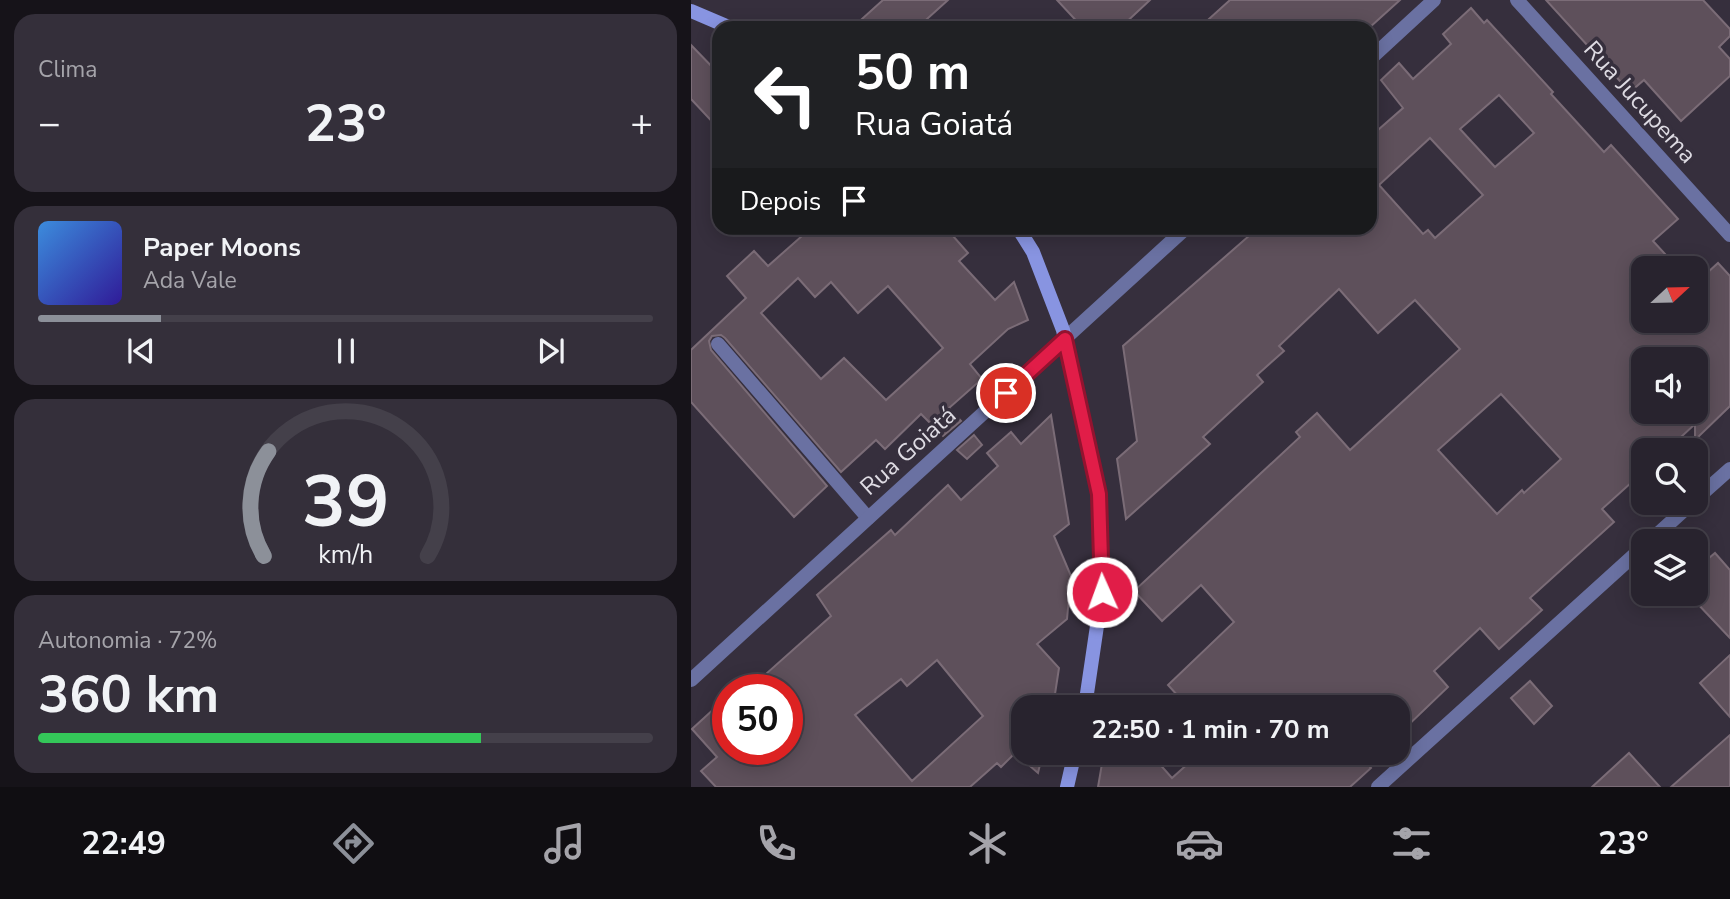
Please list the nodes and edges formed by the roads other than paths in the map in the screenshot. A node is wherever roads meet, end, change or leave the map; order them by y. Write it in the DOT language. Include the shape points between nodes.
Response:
graph roads {
  1 [pos="1434,0"];
  2 [pos="1517,0"];
  3 [pos="691,11"];
  4 [pos="715,21"];
  5 [pos="1377,53"];
  6 [pos="1022,235"];
  7 [pos="1178,235"];
  8 [pos="1730,235"];
  9 [pos="1065,339"];
  10 [pos="718,344"];
  11 [pos="1730,469"];
  12 [pos="1708,489"];
  13 [pos="1679,515"];
  14 [pos="868,518"];
  15 [pos="1663,529"];
  16 [pos="1631,558"];
  17 [pos="691,680"];
  18 [pos="1087,695"];
  19 [pos="1072,765"];
  20 [pos="1067,787"];
  21 [pos="1378,787"];
  1 -- 5 [label="street"];
  2 -- 8 [label="street, Rua Jucupema"];
  3 -- 4 [label="main road"];
  6 -- 9 [label="main road"];
  7 -- 9 [label="street, Rua Goiatá"];
  9 -- 14 [label="street, Rua Goiatá"];
  9 -- 18 [label="main road" via="1099,494 1102,592"];
  10 -- 14 [label="street"];
  11 -- 12 [label="street"];
  13 -- 15 [label="street"];
  14 -- 17 [label="street, Rua Goiatá"];
  16 -- 21 [label="street"];
  19 -- 20 [label="main road"];
}
